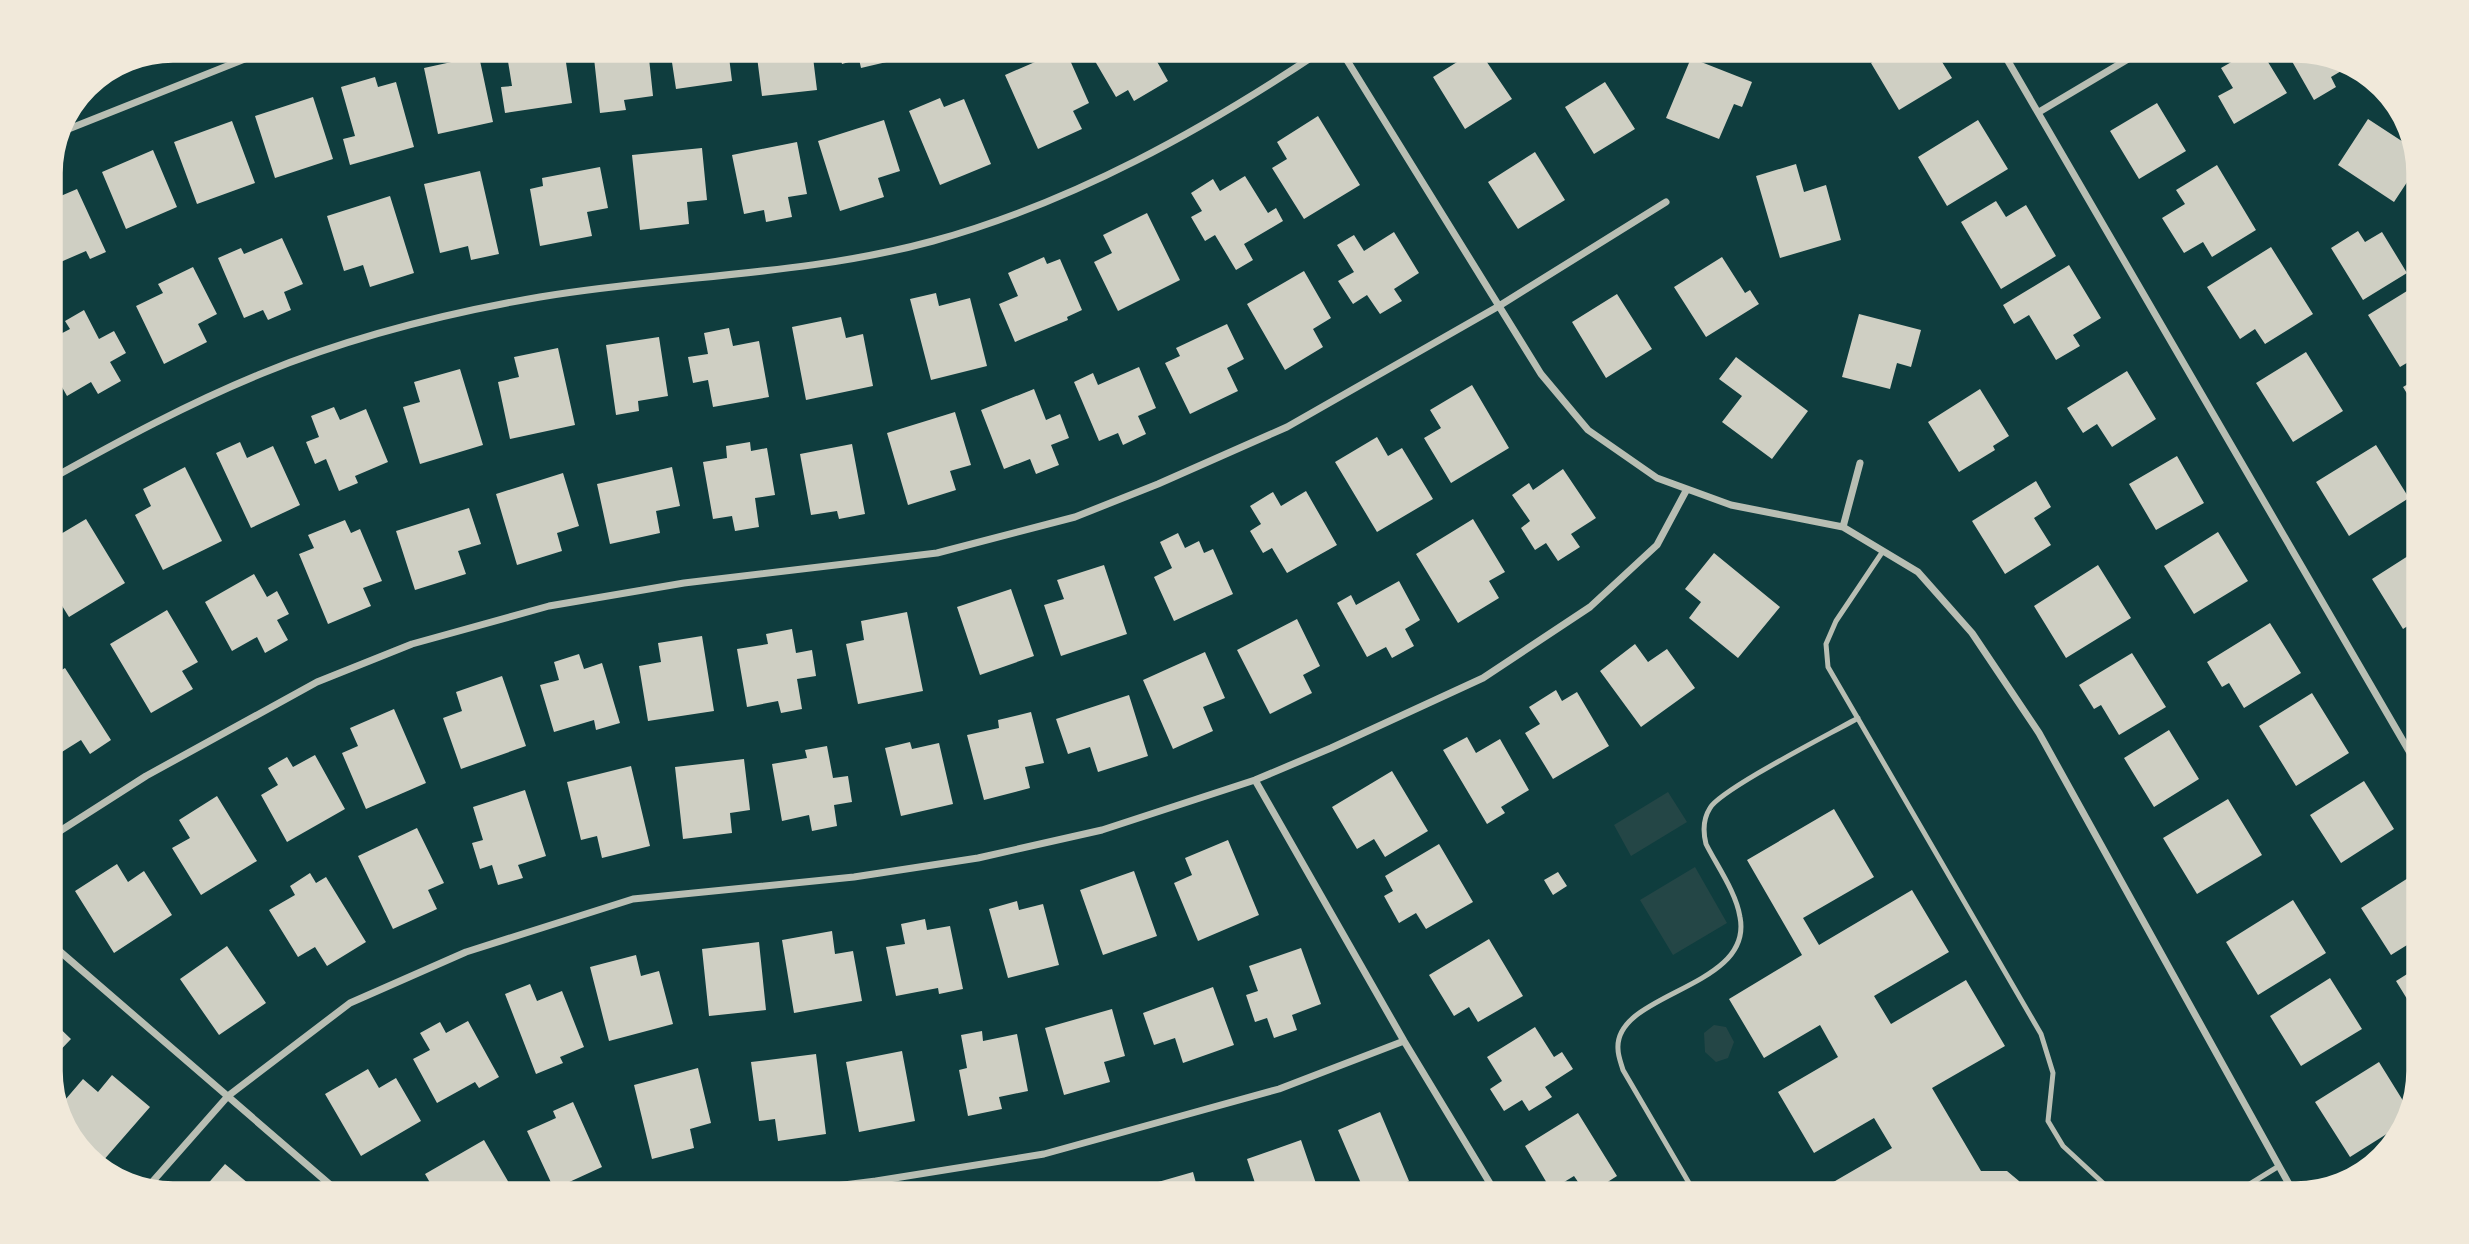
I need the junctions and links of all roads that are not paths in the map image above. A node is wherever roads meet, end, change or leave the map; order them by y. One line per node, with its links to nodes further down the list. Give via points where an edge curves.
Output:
1 (240, 61): 7 (street)
2 (1306, 61): 11 (street, via 1252,97 1125,167 995,221 931,242 793,269 647,282 446,316 265,372 147,426)
3 (1347, 61): 9 (street)
4 (2008, 61): 6 (street)
5 (2126, 61): 6 (street)
6 (2039, 112): 16 (street)
7 (72, 127)
8 (1666, 202): 9 (street)
9 (1499, 306): 12 (street, via 1541,374 1588,430 1657,478); 18 (street, via 1287,427 1074,517 937,553 684,583 549,606 412,644 317,682 146,776)
10 (1860, 463): 13 (street)
11 (61, 473)
12 (1687, 489): 13 (street, via 1731,505); 17 (street, via 1657,545 1590,607 1483,678)
13 (1843, 527): 14 (street)
14 (1883, 551): 15 (lane, via 1826,644 1828,667); 22 (street, via 1917,572 1972,633 2039,733)
15 (1858, 718): 28 (lane, via 1733,789 1710,808 1703,832 1741,919 1735,947 1716,969 1625,1026 1617,1047 1623,1070); 29 (lane, via 2041,1034 2053,1073 2049,1121 2053,1129 2063,1146)
16 (2408, 749)
17 (1255, 780): 20 (street); 21 (street, via 1102,830 978,858 854,877 633,899 466,952 350,1003)
18 (61, 830)
19 (61, 952): 21 (street)
20 (1404, 1041): 24 (street, via 1279,1090 1044,1154); 27 (street)
21 (228, 1096): 23 (street); 25 (street)
22 (2279, 1166): 30 (lane); 31 (street)
23 (153, 1181)
24 (876, 1181): 26 (street)
25 (328, 1183)
26 (860, 1183)
27 (1490, 1183)
28 (1689, 1183)
29 (2103, 1183)
30 (2251, 1183)
31 (2288, 1183)

